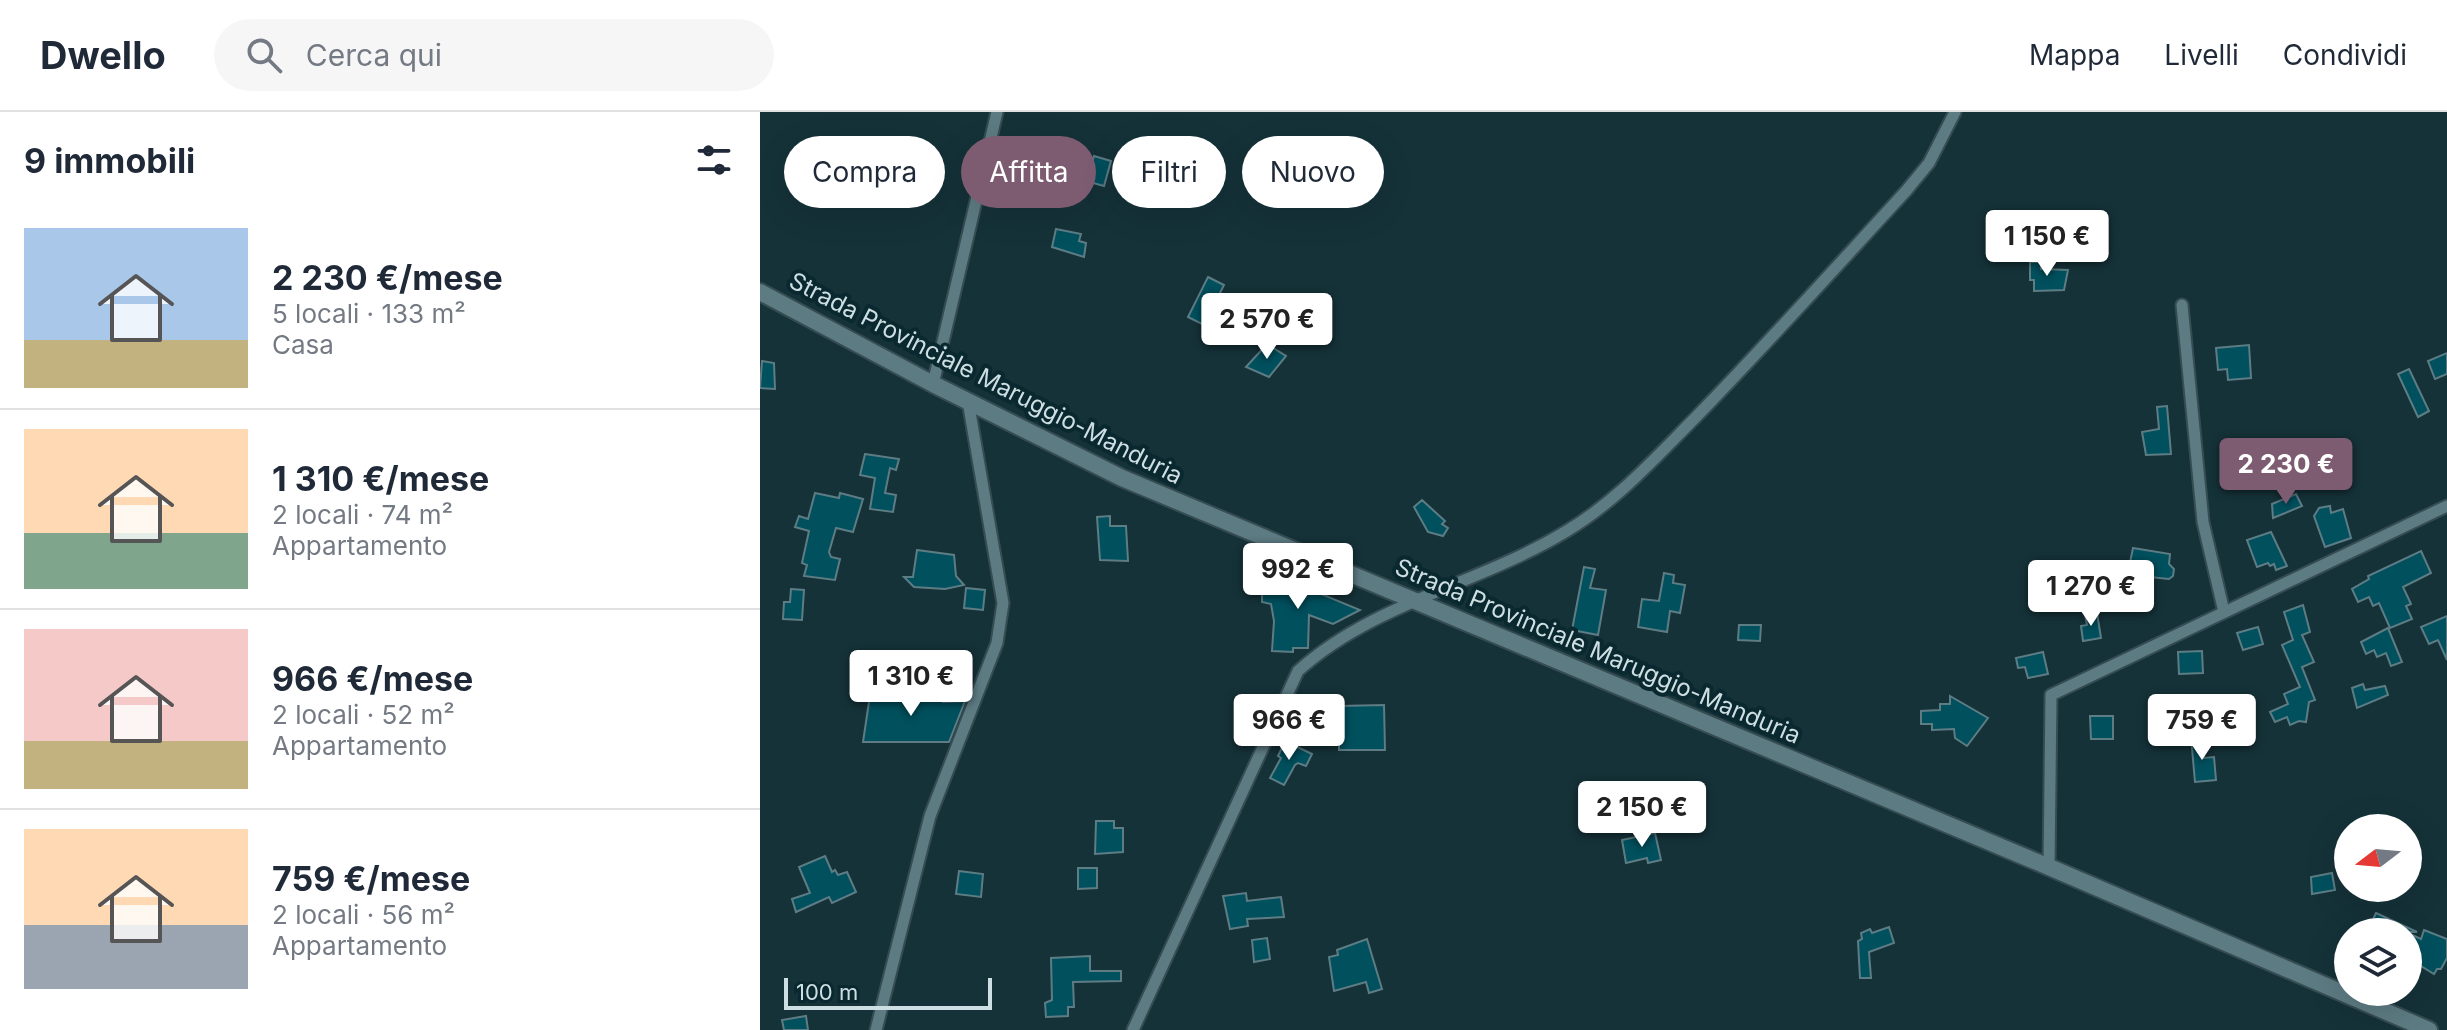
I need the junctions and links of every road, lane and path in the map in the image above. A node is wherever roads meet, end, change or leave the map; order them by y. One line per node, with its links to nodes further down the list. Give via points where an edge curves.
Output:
1 (997, 112): 5 (street)
2 (1955, 112): 8 (street, via 1929,163 1906,191 1634,480 1565,533)
3 (760, 292): 5 (main road, Strada Provinciale Maruggio-Manduria)
4 (2182, 305): 9 (street, via 2203,522)
5 (933, 384): 6 (main road, Strada Provinciale Maruggio-Manduria)
6 (968, 401): 8 (main road, Strada Provinciale Maruggio-Manduria, via 1122,478); 11 (street, via 1003,603 997,643 930,816)
7 (2447, 506): 9 (street)
8 (1416, 600): 10 (main road, Strada Provinciale Maruggio-Manduria); 12 (street, via 1321,650 1298,671)
9 (2224, 612): 10 (street, via 2051,695)
10 (2049, 867): 13 (main road, Strada Provinciale Maruggio-Manduria)
11 (876, 1030)
12 (1133, 1030)
13 (2429, 1030)

